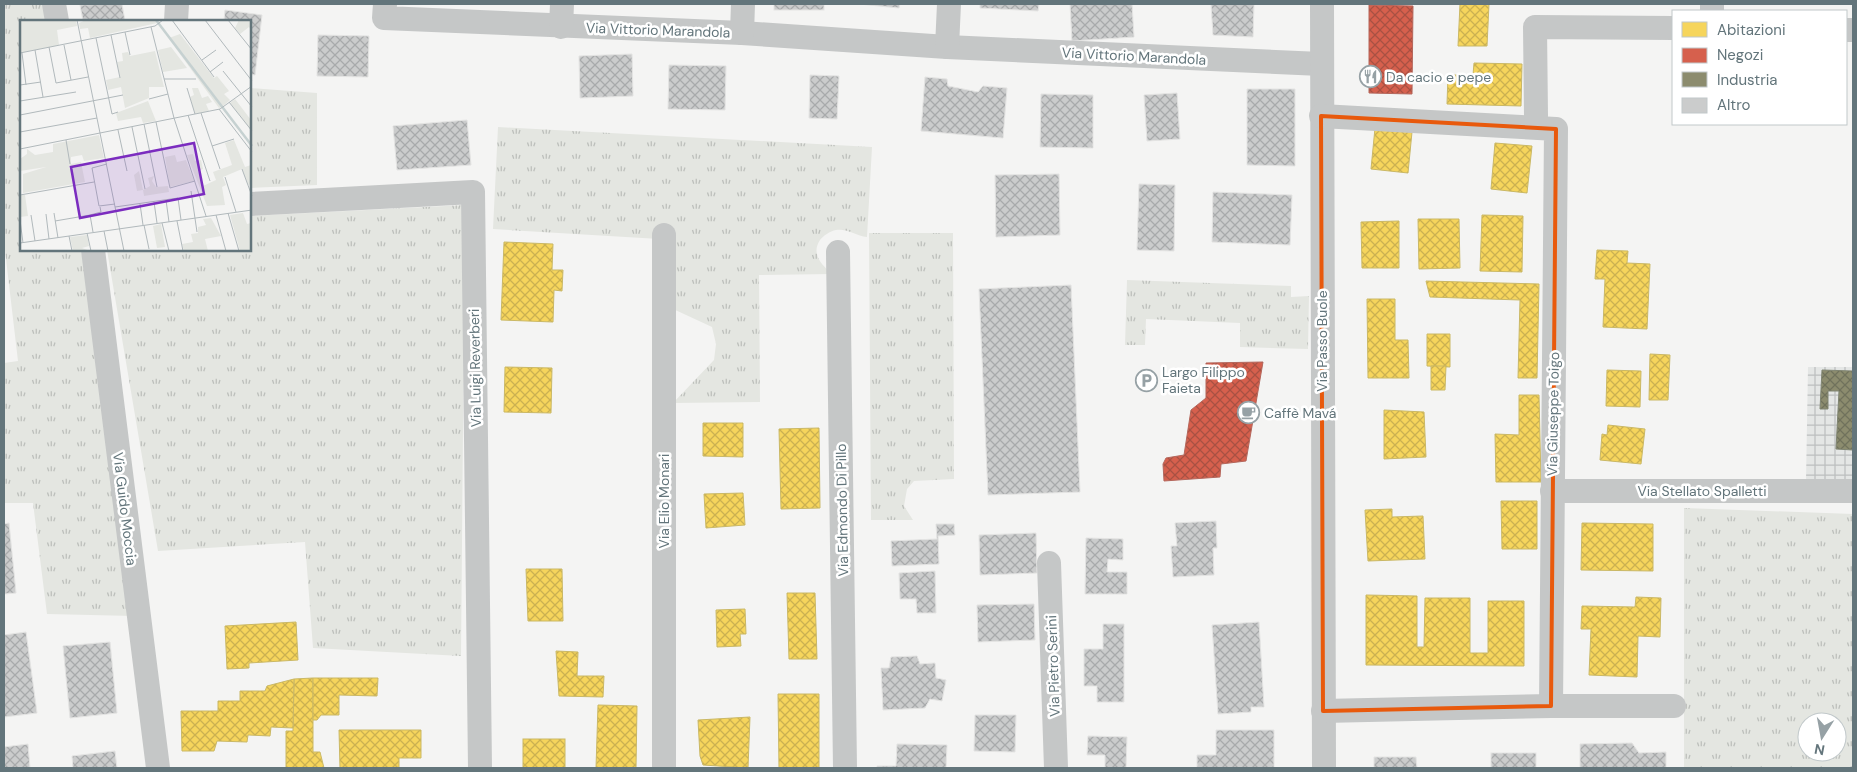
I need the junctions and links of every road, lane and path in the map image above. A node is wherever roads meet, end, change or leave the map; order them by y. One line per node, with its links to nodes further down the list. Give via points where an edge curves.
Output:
1 (54, 4): 8 (street)
2 (176, 4): 9 (street)
3 (384, 4): 7 (street, Via Vittorio Marandola, via 384,18)
4 (743, 4): 11 (street)
5 (949, 4): 12 (street)
6 (1322, 4): 13 (street, Via Passo Buole)
7 (561, 15): 11 (street, Via Vittorio Marandola)
8 (56, 20)
9 (176, 20)
10 (1672, 28): 15 (street, via 1535,27)
11 (742, 33): 12 (street, Via Vittorio Marandola)
12 (947, 47): 13 (street, Via Vittorio Marandola)
13 (1321, 64): 14 (street, Via Passo Buole)
14 (1321, 116): 20 (street, Via Giuseppe Toigo, via 1556,130); 25 (street, Via Passo Buole)
15 (1536, 116)
16 (251, 204): 27 (street, Via Luigi Reverberi, via 473,192)
17 (664, 235): 28 (street, Via Elio Monari)
18 (93, 251): 26 (street, Via Guido Moccia)
19 (838, 252): 29 (street, Via Edmondo Di Pillo)
20 (1552, 491): 21 (street, Via Stellato Spalletti); 23 (street, Via Giuseppe Toigo)
21 (1853, 491)
22 (1049, 563): 30 (street, Via Pietro Serini)
23 (1551, 706): 24 (street); 25 (street)
24 (1674, 706)
25 (1323, 711): 31 (street, Via Passo Buole)
26 (158, 768)
27 (480, 768)
28 (664, 768)
29 (845, 768)
30 (1056, 768)
31 (1324, 768)

